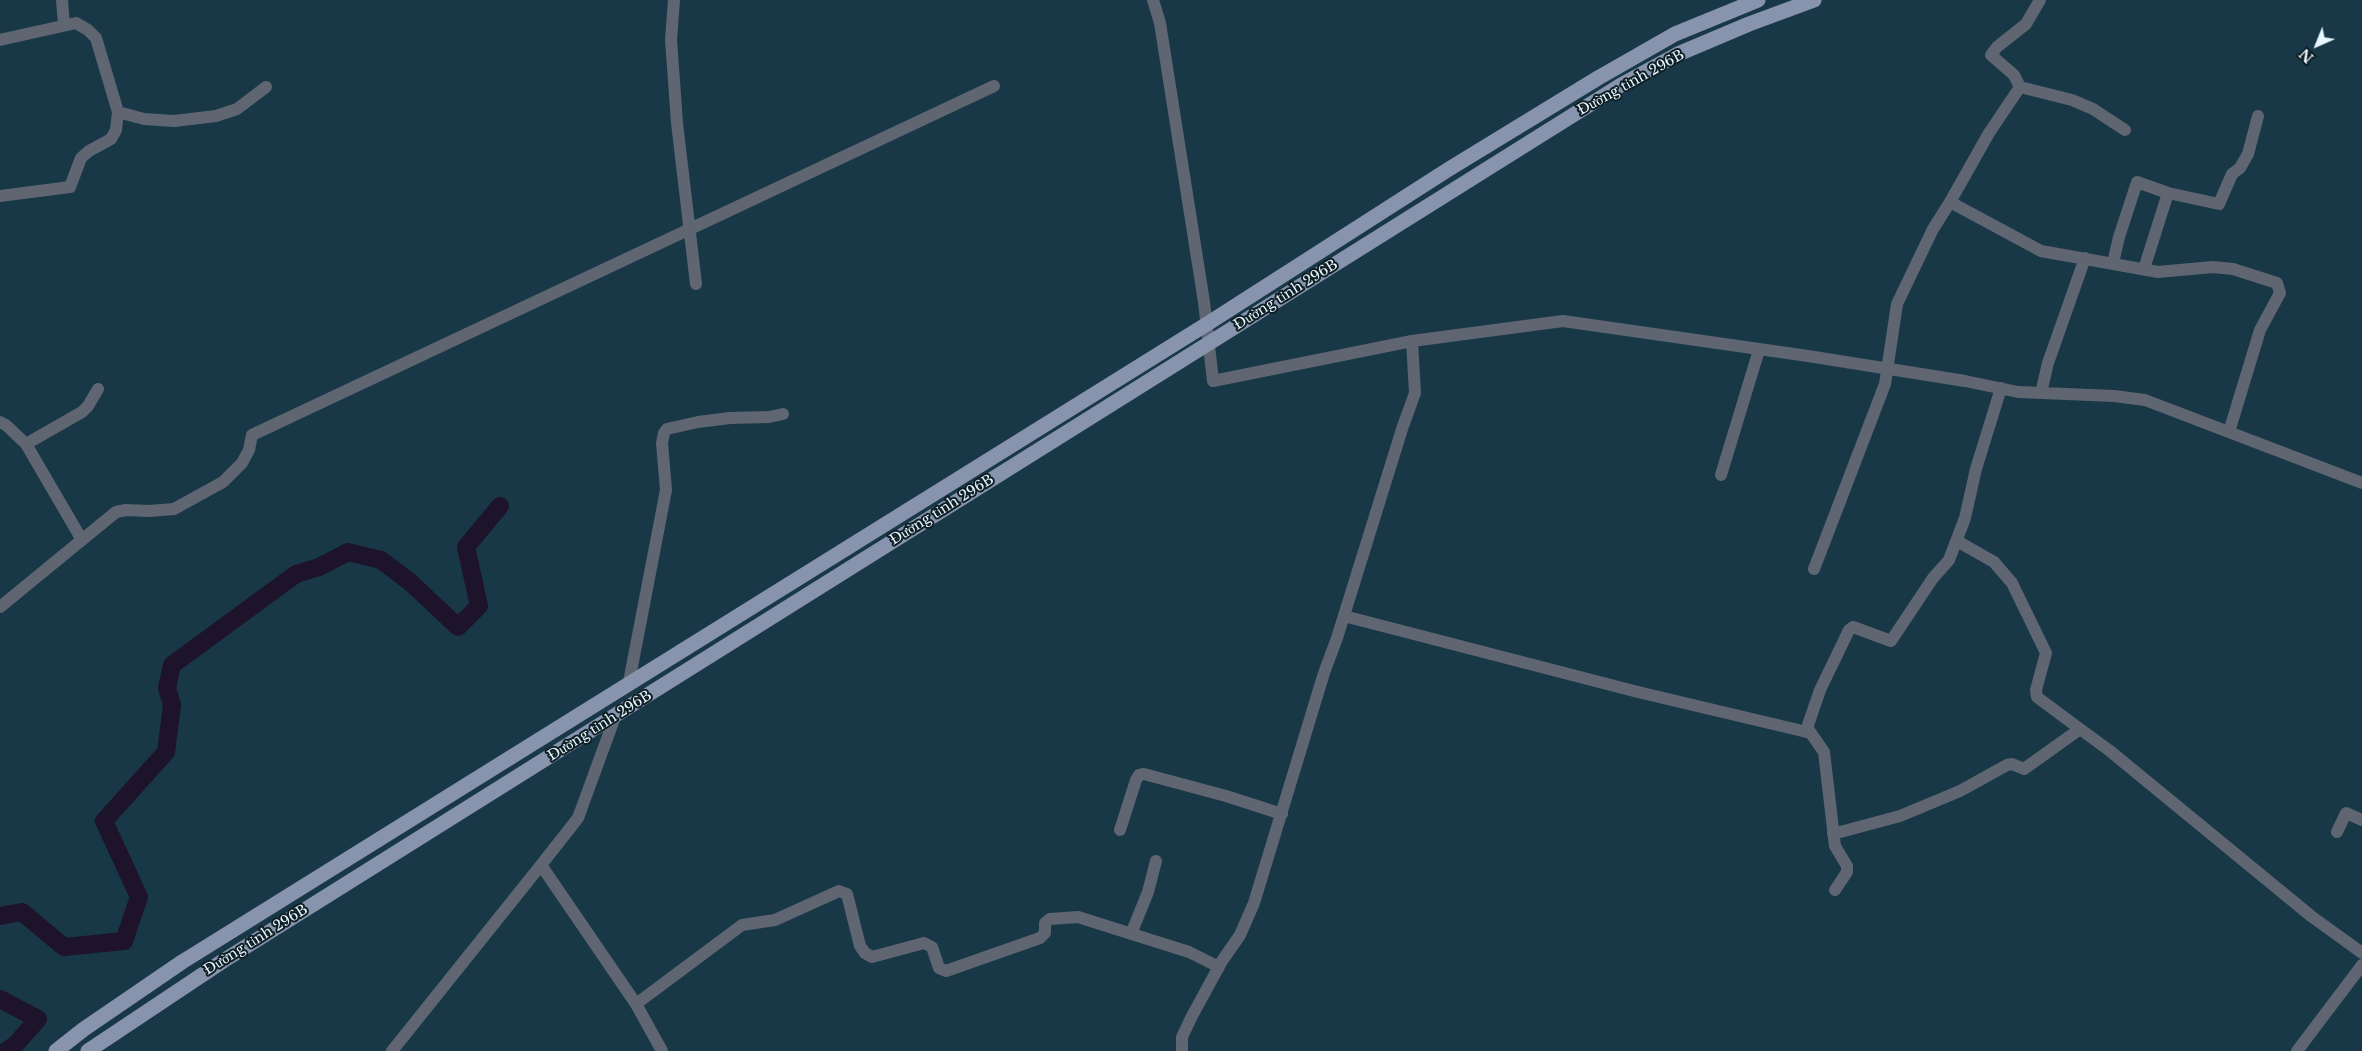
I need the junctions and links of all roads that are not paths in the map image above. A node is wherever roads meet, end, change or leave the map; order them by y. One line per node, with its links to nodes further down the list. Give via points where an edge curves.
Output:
1 (62, 0): 7 (street)
2 (674, 0): 18 (street, via 671,40)
3 (1152, 0): 23 (street, via 1160,23)
4 (1758, 0): 23 (main road, Đường tỉnh 296B, via 1675,34 1598,78)
5 (1814, 0): 25 (main road, Đường tỉnh 296B, via 1678,54 1622,84)
6 (2040, 0): 11 (street, via 2026,24 1991,55 2014,75)
7 (64, 25): 8 (street); 12 (street, via 76,23 96,38)
8 (0, 40)
9 (994, 86): 18 (street)
10 (266, 87): 12 (street, via 237,109 216,116 174,121)
11 (2020, 87): 14 (street, via 2072,100 2093,109); 17 (street, via 1989,133)
12 (118, 112): 16 (street, via 112,138 81,158 70,187)
13 (2258, 116): 15 (street, via 2248,154 2232,174 2219,204)
14 (2125, 130)
15 (2168, 194): 20 (street, via 2137,182); 21 (street)
16 (0, 196)
17 (1950, 202): 19 (street, via 2041,251); 27 (street, via 1933,229 1897,304)
18 (688, 230): 22 (street); 37 (street, via 252,435 242,463 223,482 204,494 174,508 116,512)
19 (2085, 258): 20 (street); 30 (street, via 2048,363)
20 (2113, 264): 21 (street)
21 (2144, 269): 33 (street, via 2158,272 2213,267 2265,278 2280,288 2260,330)
22 (696, 284)
23 (1207, 324): 25 (street); 42 (main road, Đường tỉnh 296B)
24 (1412, 341): 25 (street, via 1214,381); 26 (street, via 1563,321); 41 (street, via 1415,392)
25 (1210, 343): 43 (main road, Đường tỉnh 296B)
26 (1760, 350): 27 (street); 35 (street)
27 (1888, 369): 28 (street); 39 (street, via 1875,412)
28 (2001, 388): 30 (street); 38 (street)
29 (98, 389): 34 (street, via 82,412)
30 (2041, 393): 33 (street, via 2145,400)
31 (782, 414): 42 (street, via 698,422 667,429 664,433 666,490)
32 (0, 422): 34 (street)
33 (2229, 432): 36 (street)
34 (26, 444): 37 (street)
35 (1721, 475)
36 (2362, 483)
37 (82, 540): 40 (street)
38 (1957, 541): 44 (street, via 1994,562 2012,583 2046,653 2036,690 2037,698); 45 (street, via 1949,560 1933,578 1891,641 1853,627 1849,630 1820,690 1808,725)
39 (1814, 569)
40 (0, 607)
41 (1344, 616): 45 (street); 46 (street)
42 (630, 682): 59 (main road, Đường tỉnh 296B, via 182,962)
43 (615, 717): 52 (street, via 578,818); 60 (main road, Đường tỉnh 296B, via 222,961)
44 (2080, 729): 50 (street, via 2024,769 2007,765 1960,791 1908,813); 55 (street)
45 (1811, 733): 50 (street, via 1824,752)
46 (1282, 814): 48 (street, via 1144,774 1136,780); 57 (street, via 1247,922)
47 (2362, 820): 49 (street, via 2346,813)
48 (1120, 830)
49 (2337, 832)
50 (1833, 834): 53 (street, via 1835,846 1847,866 1847,872)
51 (1156, 862): 54 (street)
52 (541, 865): 58 (street); 61 (street)
53 (1835, 890)
54 (1131, 934): 57 (street, via 1188,952); 58 (street, via 1078,917 1050,919 1040,938 942,971 932,947 924,943 872,957 865,953 860,946 848,894 839,891 775,920 742,925)
55 (2362, 953)
56 (2362, 965): 64 (street)
57 (1219, 967): 63 (street, via 1182,1037)
58 (636, 1004): 62 (street)
59 (56, 1051)
60 (88, 1051)
61 (392, 1051)
62 (662, 1051)
63 (1182, 1051)
64 (2297, 1051)

